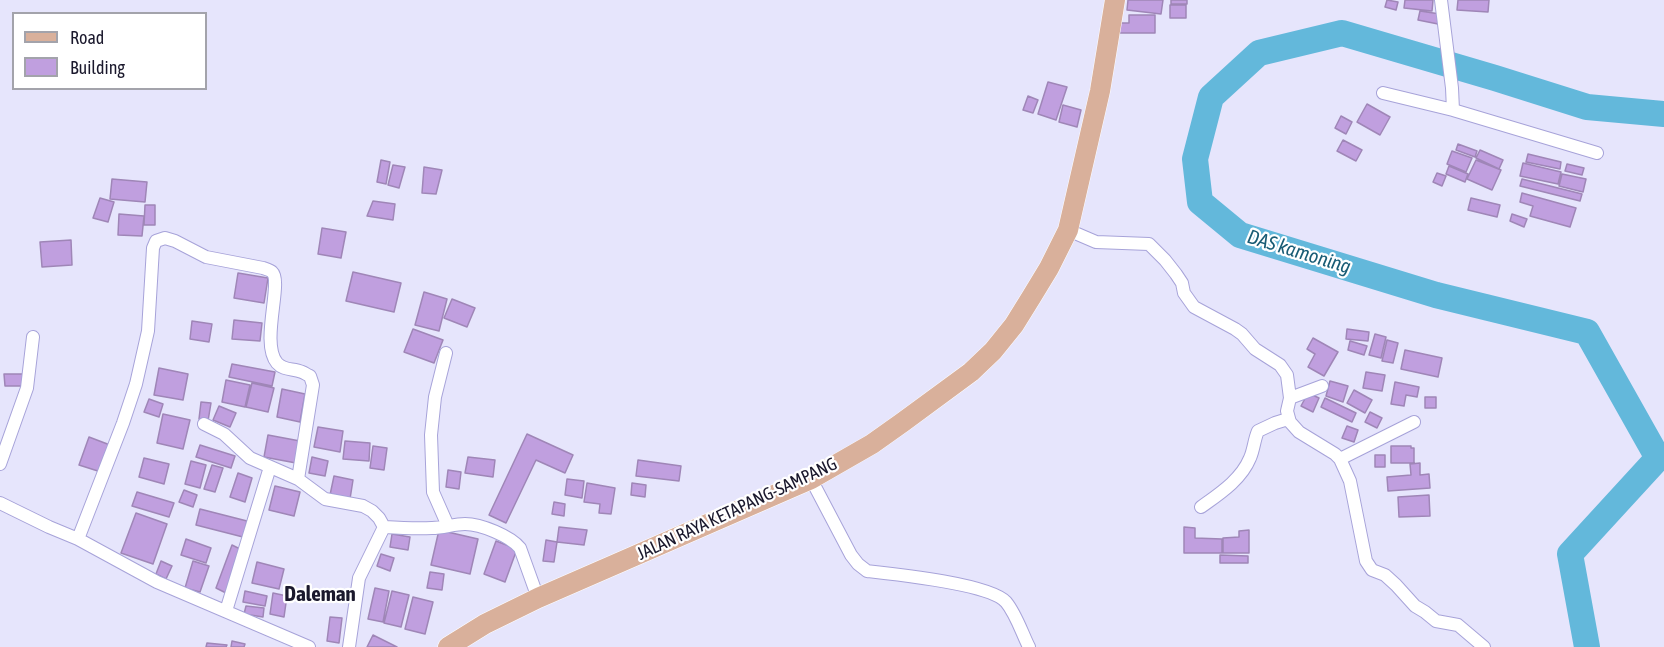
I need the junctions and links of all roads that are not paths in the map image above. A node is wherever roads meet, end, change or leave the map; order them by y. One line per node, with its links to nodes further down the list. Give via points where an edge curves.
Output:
1 (1115, 0): 6 (main road, JALAN RAYA KETAPANG-SAMPANG, via 1100,91)
2 (1441, 0): 4 (street)
3 (1383, 93): 4 (street)
4 (1453, 110): 5 (street)
5 (1597, 153)
6 (1068, 230): 10 (street, via 1096,242 1149,244 1182,282 1194,307 1235,329 1255,349 1280,365 1287,375); 18 (main road, JALAN RAYA KETAPANG-SAMPANG, via 1032,296 993,351 971,372 872,444)
7 (33, 337): 15 (street, via 27,388)
8 (446, 353): 21 (street, via 431,435 434,492)
9 (1322, 386): 10 (street)
10 (1290, 398): 11 (street)
11 (1288, 418): 14 (street, via 1299,432); 20 (street, via 1258,431 1244,470 1229,487)
12 (1414, 422): 14 (street)
13 (204, 424): 16 (street, via 224,434 250,458)
14 (1340, 459): 31 (street, via 1350,481 1366,561 1372,570 1385,575 1436,621 1458,626)
15 (0, 464)
16 (270, 467): 17 (street); 25 (street)
17 (298, 479): 22 (street, via 325,499 372,511); 23 (street, via 313,385 310,376 286,370 271,354 275,278 272,272 206,257 165,238 156,241 153,248 148,332 136,384)
18 (811, 479): 24 (main road, JALAN RAYA KETAPANG-SAMPANG); 30 (street, via 851,555 867,571 942,581 1005,600)
19 (0, 503): 23 (street)
20 (1201, 507)
21 (448, 526): 22 (street); 24 (street, via 477,525 516,543)
22 (384, 527): 28 (street, via 359,578)
23 (78, 539): 25 (street, via 157,582)
24 (538, 598): 29 (main road, JALAN RAYA KETAPANG-SAMPANG)
25 (226, 611): 26 (street)
26 (293, 644): 27 (street)
27 (309, 647)
28 (349, 647)
29 (448, 647)
30 (1029, 647)
31 (1484, 647)

